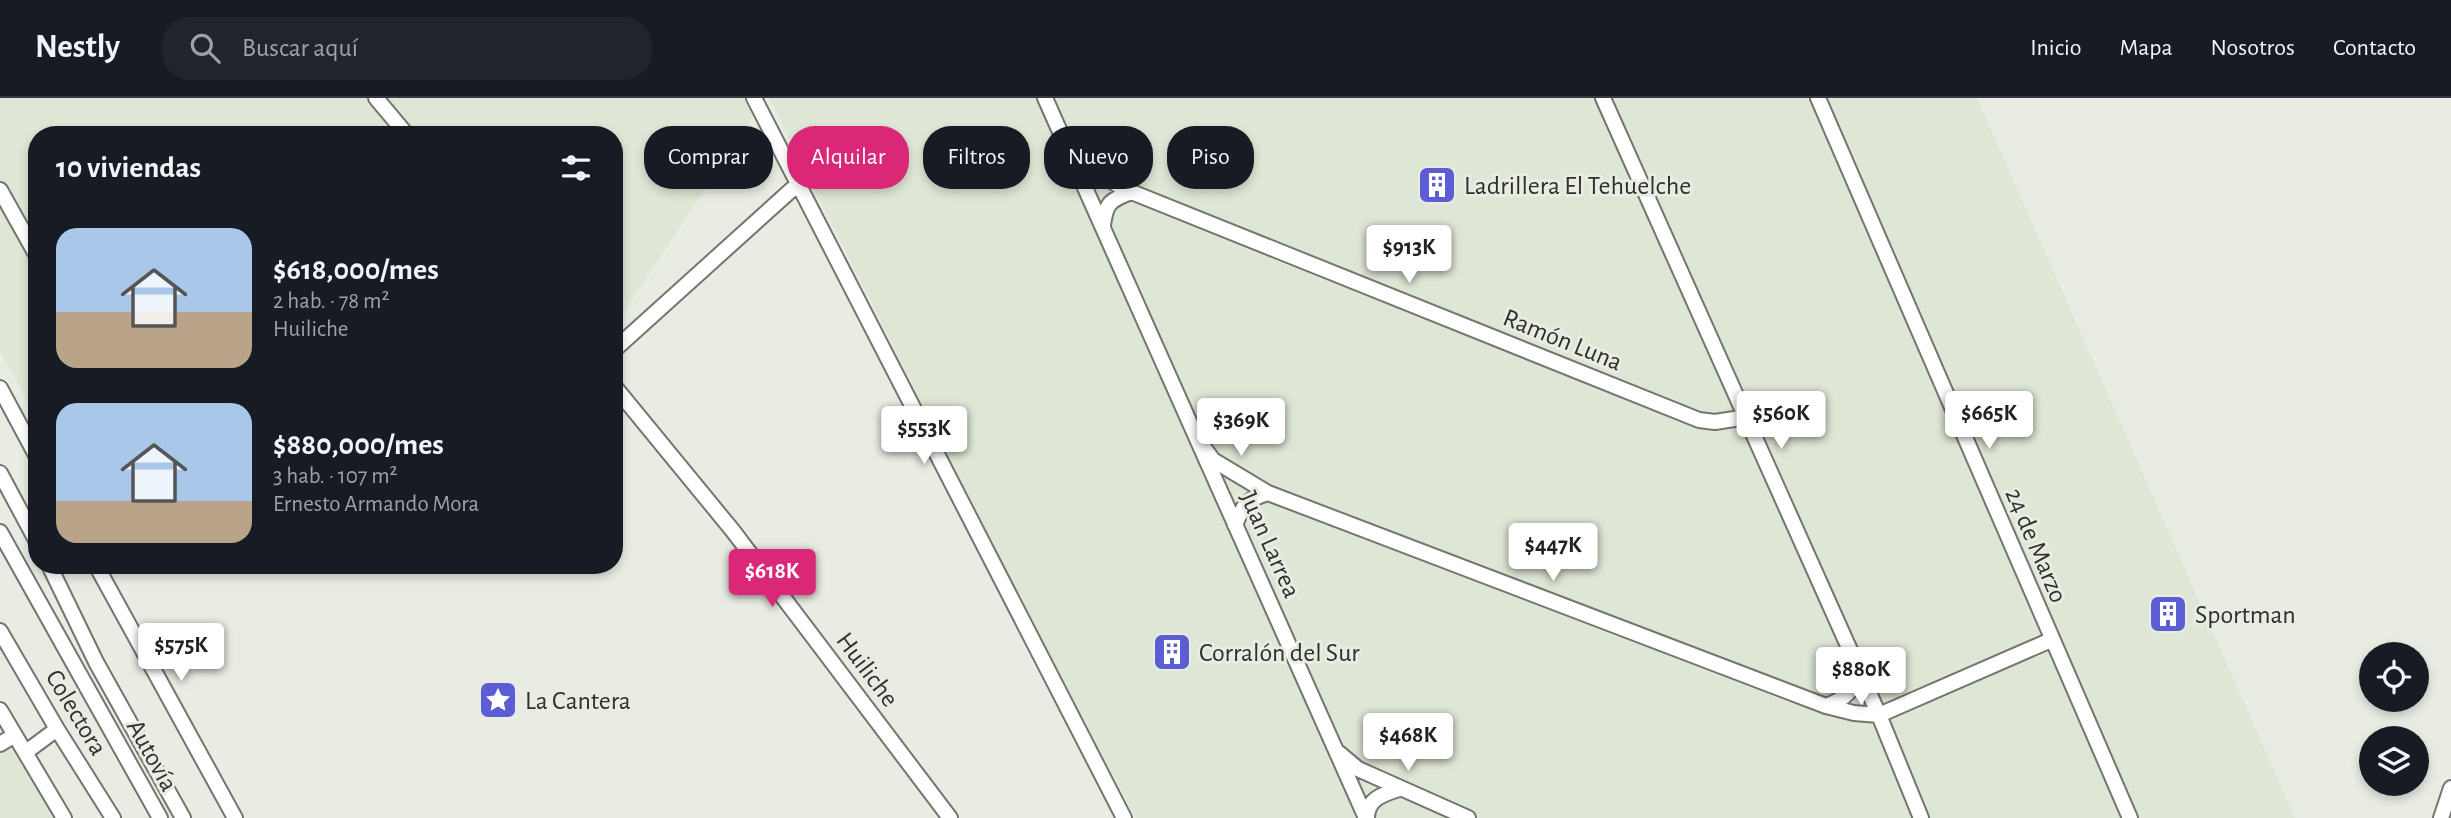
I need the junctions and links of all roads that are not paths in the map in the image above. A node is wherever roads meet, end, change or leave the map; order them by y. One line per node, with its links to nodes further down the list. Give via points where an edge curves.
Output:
1 (376, 98): 6 (street)
2 (754, 98): 8 (street)
3 (1045, 98): 7 (street, Juan Larrea)
4 (1603, 98): 20 (street)
5 (1818, 98): 31 (street, 24 de Marzo)
6 (399, 126)
7 (1058, 126)
8 (787, 160)
9 (792, 189): 17 (street)
10 (802, 189): 49 (street)
11 (1087, 189): 15 (street, Juan Larrea)
12 (1126, 189): 14 (street, Ramón Luna)
13 (0, 190): 16 (street)
14 (1131, 192): 15 (street, via 1115,198 1106,208); 20 (street, Ramón Luna, via 1699,420)
15 (1103, 226): 22 (street, Juan Larrea)
16 (28, 240)
17 (623, 341)
18 (0, 388): 21 (street)
19 (623, 397): 48 (street, Huiliche, via 733,531)
20 (1747, 417): 32 (street)
21 (28, 440)
22 (1199, 441): 24 (street, via 1213,460); 26 (street, Juan Larrea)
23 (0, 473): 25 (street)
24 (1268, 493): 26 (street, via 1241,508); 33 (street)
25 (28, 525)
26 (1235, 525): 39 (street, Juan Larrea)
27 (0, 532): 45 (street, Autovía)
28 (53, 574): 46 (street, Autovía, via 96,662)
29 (101, 574): 47 (street)
30 (0, 631): 36 (street, Colectora)
31 (2051, 640): 35 (street); 53 (street, 24 de Marzo)
32 (1860, 672): 33 (street, via 1848,695); 35 (street)
33 (1826, 706): 35 (street)
34 (0, 710): 37 (street)
35 (1879, 715): 52 (street)
36 (57, 729): 40 (street); 44 (street, Colectora)
37 (15, 735): 38 (street); 40 (street)
38 (0, 744)
39 (1335, 749): 42 (street, via 1358,769); 50 (street, Juan Larrea)
40 (26, 752): 43 (street)
41 (2451, 788): 54 (street)
42 (1399, 789): 50 (street, via 1375,799); 51 (street)
43 (64, 818)
44 (113, 818)
45 (160, 818)
46 (183, 818)
47 (235, 818)
48 (950, 818)
49 (1124, 818)
50 (1366, 818)
51 (1468, 818)
52 (1921, 818)
53 (2130, 818)
54 (2441, 818)

